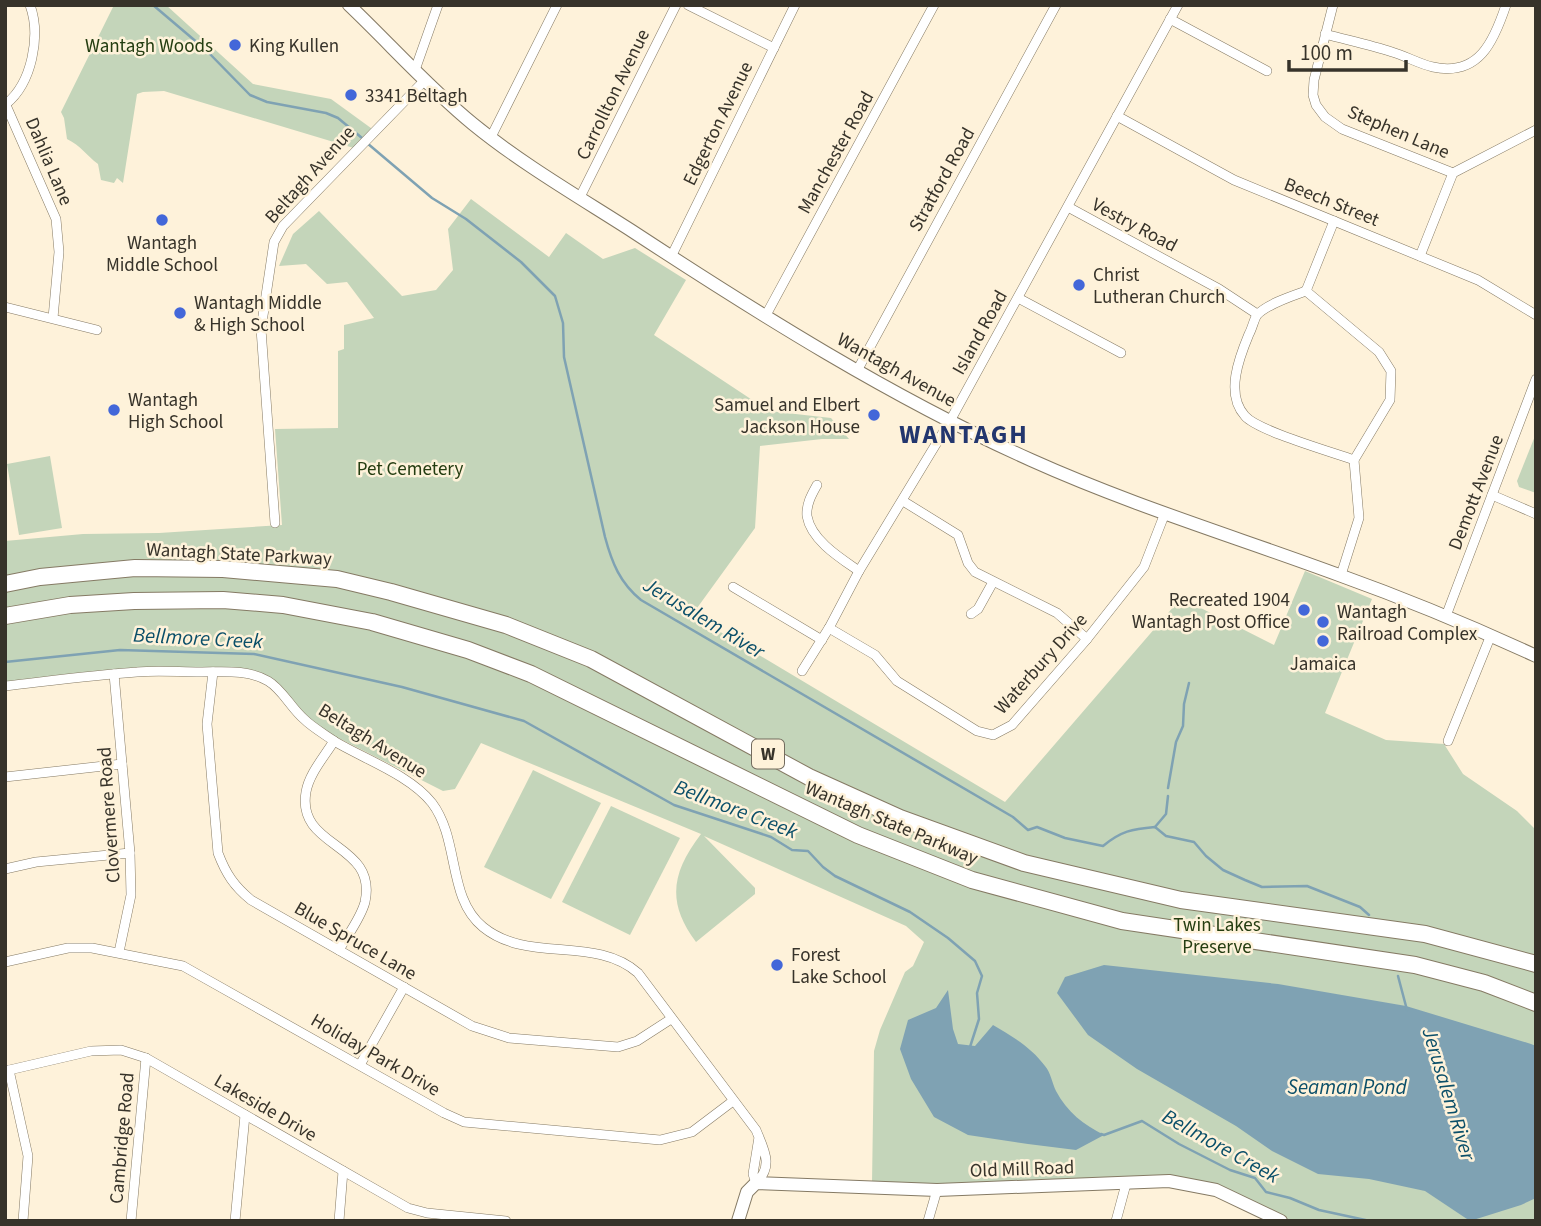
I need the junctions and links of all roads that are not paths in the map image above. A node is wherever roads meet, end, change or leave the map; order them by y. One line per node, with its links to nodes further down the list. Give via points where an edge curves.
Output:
1 (30, 5): 19 (street, via 33,44 26,79)
2 (349, 5): 16 (main road, Wantagh Avenue)
3 (438, 5): 16 (street)
4 (556, 5): 22 (street)
5 (676, 5): 24 (street, Carrollton Avenue)
6 (688, 5): 15 (street)
7 (795, 5): 15 (street, Edgerton Avenue)
8 (934, 5): 33 (street, Manchester Road)
9 (1056, 5): 38 (street, Stratford Road)
10 (1178, 5): 13 (street, Island Road)
11 (1333, 5): 14 (street, Stephen Lane)
12 (1506, 5): 14 (street, via 1490,45 1479,57 1449,68)
13 (1170, 19): 17 (street); 20 (street, Island Road)
14 (1325, 34): 23 (street, Stephen Lane, via 1313,95 1325,117 1342,129)
15 (774, 48): 28 (street, Edgerton Avenue)
16 (415, 70): 18 (main road, Wantagh Avenue)
17 (1267, 71)
18 (424, 81): 22 (main road, Wantagh Avenue); 47 (street, Beltagh Avenue, via 283,226 274,242 261,330)
19 (6, 103): 35 (street, Dahlia Lane, via 56,219 59,252)
20 (1117, 116): 25 (street, Island Road); 26 (street, Beech Street, via 1234,180)
21 (1536, 130): 23 (street)
22 (491, 137): 24 (main road, Wantagh Avenue)
23 (1453, 173): 27 (street)
24 (580, 197): 28 (main road, Wantagh Avenue)
25 (1068, 207): 30 (street, Island Road); 32 (street, Vestry Road)
26 (1334, 221): 27 (street, Beech Street); 29 (street)
27 (1420, 256): 34 (street, Beech Street, via 1478,280)
28 (671, 257): 33 (main road, Wantagh Avenue)
29 (1306, 292): 32 (street); 41 (street, via 1379,352 1391,371 1390,400)
30 (1018, 298): 37 (street); 40 (street, Island Road)
31 (5, 307): 35 (street)
32 (1257, 314): 41 (street, via 1239,360 1235,390 1245,416 1260,426)
33 (766, 315): 38 (main road, Wantagh Avenue)
34 (1536, 315)
35 (53, 318): 36 (street)
36 (97, 330)
37 (1121, 354)
38 (858, 369): 40 (main road, Wantagh Avenue)
39 (1536, 379): 43 (street, Demott Avenue)
40 (950, 421): 44 (street, Island Road); 45 (main road, Wantagh Avenue, via 1032,461)
41 (1354, 460): 49 (street, via 1359,518)
42 (817, 485): 48 (street, via 809,502 810,524 834,554)
43 (1492, 495): 46 (street); 55 (street, Demott Avenue)
44 (902, 501): 48 (street, Island Road); 50 (street, via 953,530 971,568)
45 (1165, 513): 49 (main road, Wantagh Avenue); 58 (street, Waterbury Drive, via 1144,567)
46 (1536, 514)
47 (275, 523)
48 (859, 571): 56 (street, Island Road)
49 (1341, 575): 55 (main road, Wantagh Avenue)
50 (993, 582): 53 (street); 58 (street, via 1057,613)
51 (5, 584): 74 (highway, Wantagh State Parkway / W, via 135,568 223,569 337,579 391,592 506,625 591,659 809,777 900,818 1024,863 1181,900 1425,934)
52 (733, 587): 59 (street)
53 (971, 614)
54 (5, 616): 76 (highway, Wantagh State Parkway / W, via 70,605 223,600 283,605 373,622 531,674 858,835 972,880 1122,921 1415,965 1484,983)
55 (1446, 616): 57 (main road, Wantagh Avenue)
56 (829, 628): 58 (street, Waterbury Drive, via 875,655 897,681 993,735 1012,725); 59 (street, Island Road)
57 (1491, 635): 60 (main road, Wantagh Avenue); 66 (street)
58 (1087, 639)
59 (822, 640): 61 (street, Island Road)
60 (1536, 656)
61 (802, 671)
62 (213, 672): 63 (street, Beltagh Avenue); 65 (street, Beltagh Avenue, via 246,673 269,681 305,721); 71 (street, Blue Spruce Lane, via 208,743 218,853 226,873 251,900)
63 (114, 674): 64 (street, Beltagh Avenue); 67 (street, Clovermere Road)
64 (5, 686)
65 (334, 741): 71 (street, via 312,776 305,802 306,816 315,830 353,857 366,880 365,904); 77 (street, Beltagh Avenue, via 413,785 431,802 446,828 464,901 485,929 524,947 604,956 625,964 643,979)
66 (1448, 741)
67 (122, 764): 68 (street); 69 (street, Clovermere Road)
68 (5, 777)
69 (130, 853): 70 (street); 72 (street, Clovermere Road, via 131,895)
70 (5, 869)
71 (339, 950): 75 (street, Blue Spruce Lane)
72 (119, 952): 73 (street, Holiday Park Drive, via 68,948); 79 (street, Holiday Park Drive, via 183,966)
73 (5, 962)
74 (1536, 964)
75 (404, 987): 77 (street, Blue Spruce Lane, via 472,1026 509,1038 618,1046 637,1041); 79 (street)
76 (1536, 1003)
77 (671, 1019): 81 (street, Beltagh Avenue)
78 (146, 1059): 80 (street, Lakeside Drive, via 121,1050 91,1051); 82 (street, Lakeside Drive); 88 (street, Cambridge Road)
79 (360, 1065): 81 (street, Holiday Park Drive, via 444,1113 486,1126 660,1140 692,1132)
80 (7, 1070): 87 (street, via 28,1156)
81 (733, 1101): 84 (street, Beltagh Avenue, via 752,1122 765,1151 766,1169)
82 (245, 1115): 83 (street, Lakeside Drive); 89 (street)
83 (343, 1171): 90 (street); 91 (street, Lakeside Drive, via 408,1208)
84 (756, 1183): 86 (main road, Old Mill Road); 92 (main road, via 747,1192)
85 (1126, 1184): 86 (main road, Old Mill Road); 94 (street); 95 (main road, Old Mill Road, via 1169,1181 1216,1190)
86 (937, 1190): 93 (street)
87 (23, 1221)
88 (131, 1221)
89 (235, 1221)
90 (339, 1221)
91 (506, 1221)
92 (738, 1221)
93 (928, 1221)
94 (1116, 1221)
95 (1281, 1221)

